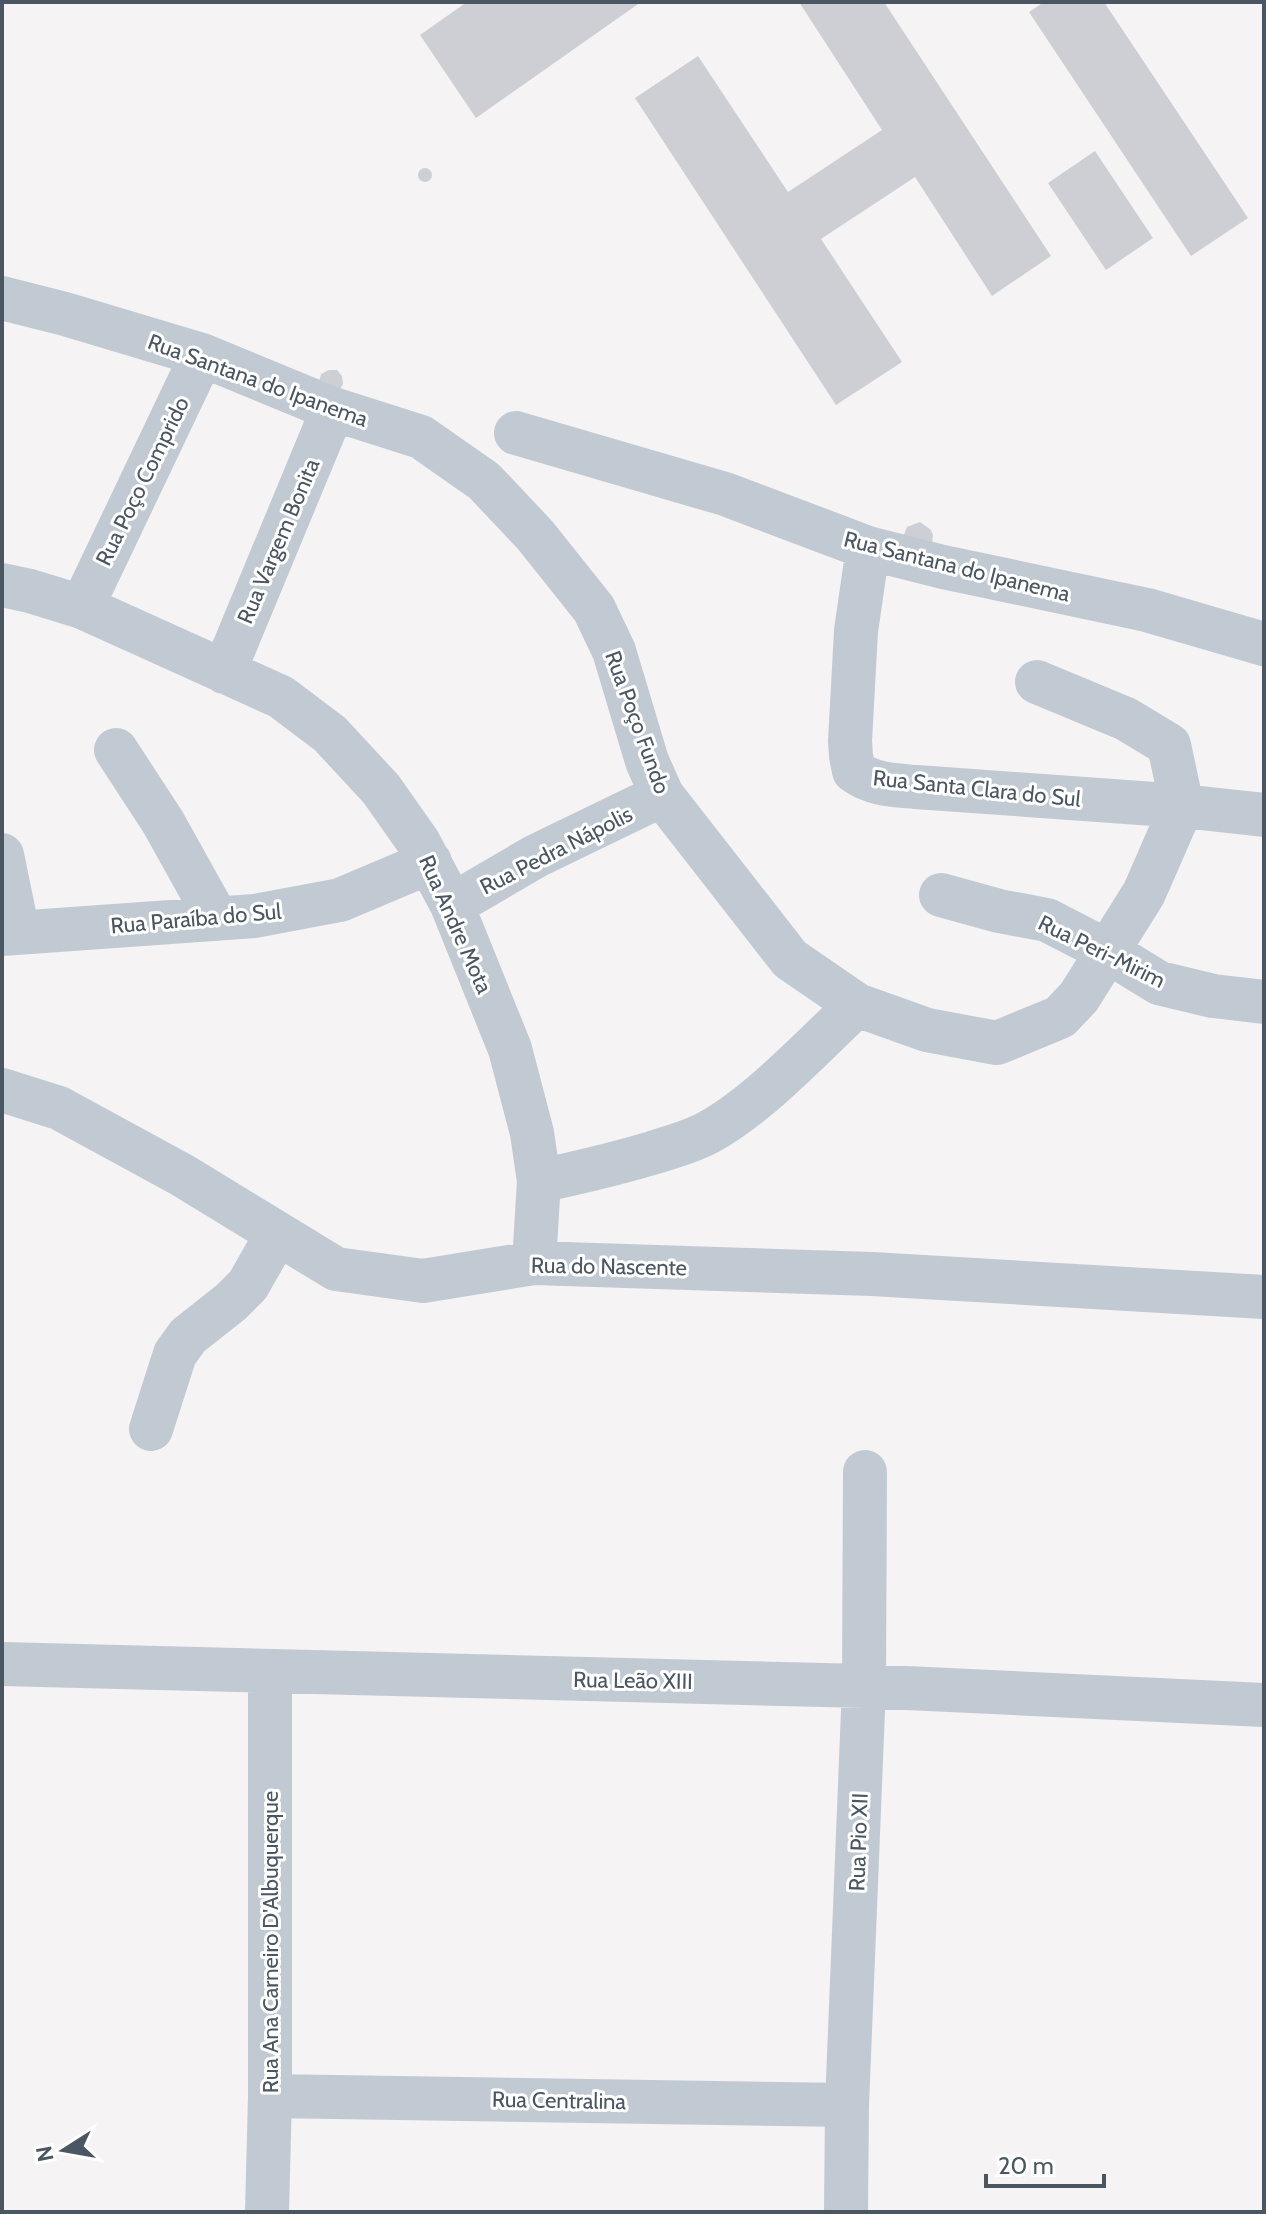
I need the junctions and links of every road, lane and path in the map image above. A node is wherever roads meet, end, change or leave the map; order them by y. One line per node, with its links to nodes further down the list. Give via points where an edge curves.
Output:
1 (2, 298): 2 (street, Rua Santana do Ipanema)
2 (202, 355): 3 (street, Rua Santana do Ipanema); 8 (street, Rua Poço Comprido)
3 (333, 409): 5 (street, Rua Santana do Ipanema); 10 (street, Rua Vargem Bonita)
4 (516, 433): 6 (street, Rua Santana do Ipanema, via 725,494)
5 (421, 437): 13 (street, Rua Poço Fundo, via 484,481 594,609 614,651)
6 (868, 548): 9 (street, Rua Santana do Ipanema, via 1147,610); 14 (street, Rua Santa Clara do Sul, via 856,631 850,741 854,771 882,784)
7 (2, 585): 8 (street, Rua Andre Mota)
8 (82, 607): 10 (street, Rua Andre Mota)
9 (1264, 644)
10 (224, 672): 17 (street, Rua Andre Mota, via 281,697 330,734 381,789)
11 (1037, 682): 14 (street, via 1126,719 1169,745)
12 (116, 750): 20 (street)
13 (662, 795): 19 (street, Rua Pedra Nápolis, via 536,856); 24 (street, Rua Poço Fundo, via 790,959)
14 (1182, 806): 15 (street); 22 (street, Rua Poço Fundo, via 1144,893)
15 (1264, 815)
16 (2, 855): 21 (street)
17 (430, 862): 19 (street, Rua Andre Mota); 20 (street, Rua Paraíba do Sul, via 340,900)
18 (941, 895): 22 (street, Rua Peri-Mirim, via 1047,920)
19 (452, 905): 26 (street, Rua Andre Mota, via 510,1049)
20 (217, 919): 21 (street, Rua Paraíba do Sul)
21 (10, 934)
22 (1107, 951): 23 (street, Rua Peri-Mirim, via 1159,983); 24 (street, Rua Poço Fundo, via 1060,1017 997,1043 927,1030)
23 (1264, 1002)
24 (857, 1005): 26 (street, via 751,1102 706,1134 616,1164)
25 (2, 1090): 27 (street, Rua do Nascente, via 59,1108)
26 (539, 1181): 28 (street, Rua Andre Mota)
27 (277, 1234): 28 (street, Rua do Nascente, via 336,1269 423,1281); 30 (street, via 248,1285 188,1336 175,1354)
28 (534, 1263): 29 (street, Rua do Nascente, via 872,1274)
29 (1264, 1297)
30 (151, 1429)
31 (865, 1472): 34 (street, Rua Pio XII)
32 (2, 1664): 33 (street, Rua Leão XIII)
33 (270, 1671): 34 (street, Rua Leão XIII); 36 (street, Rua Ana Carneiro D'Albuquerque)
34 (864, 1686): 35 (street, Rua Leão XIII); 37 (street, Rua Pio XII)
35 (1264, 1705)
36 (270, 2096): 37 (street, Rua Centralina); 38 (street, Rua Ana Carneiro D'Albuquerque)
37 (847, 2105): 39 (street, Rua Pio XII)
38 (267, 2212)
39 (846, 2212)

